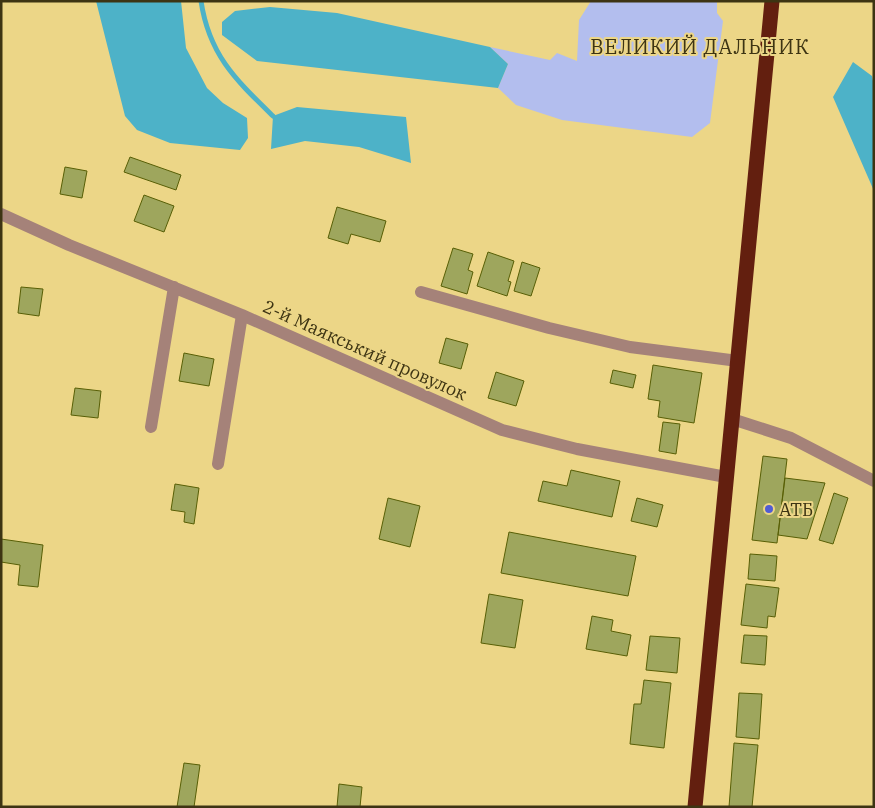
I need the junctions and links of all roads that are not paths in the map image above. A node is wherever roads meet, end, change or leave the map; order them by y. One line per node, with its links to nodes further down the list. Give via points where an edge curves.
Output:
1 (772, 1): 6 (highway)
2 (1, 214): 3 (street, 2-й Маякський провулок)
3 (174, 287): 5 (street, 2-й Маякський провулок); 8 (street)
4 (421, 292): 6 (street, via 630,347)
5 (242, 315): 9 (street); 10 (street, 2-й Маякський провулок, via 502,430 577,449)
6 (738, 361): 7 (highway)
7 (732, 420): 10 (highway); 11 (street, via 791,438)
8 (151, 427)
9 (218, 464)
10 (726, 477): 12 (highway)
11 (874, 481)
12 (695, 807)

